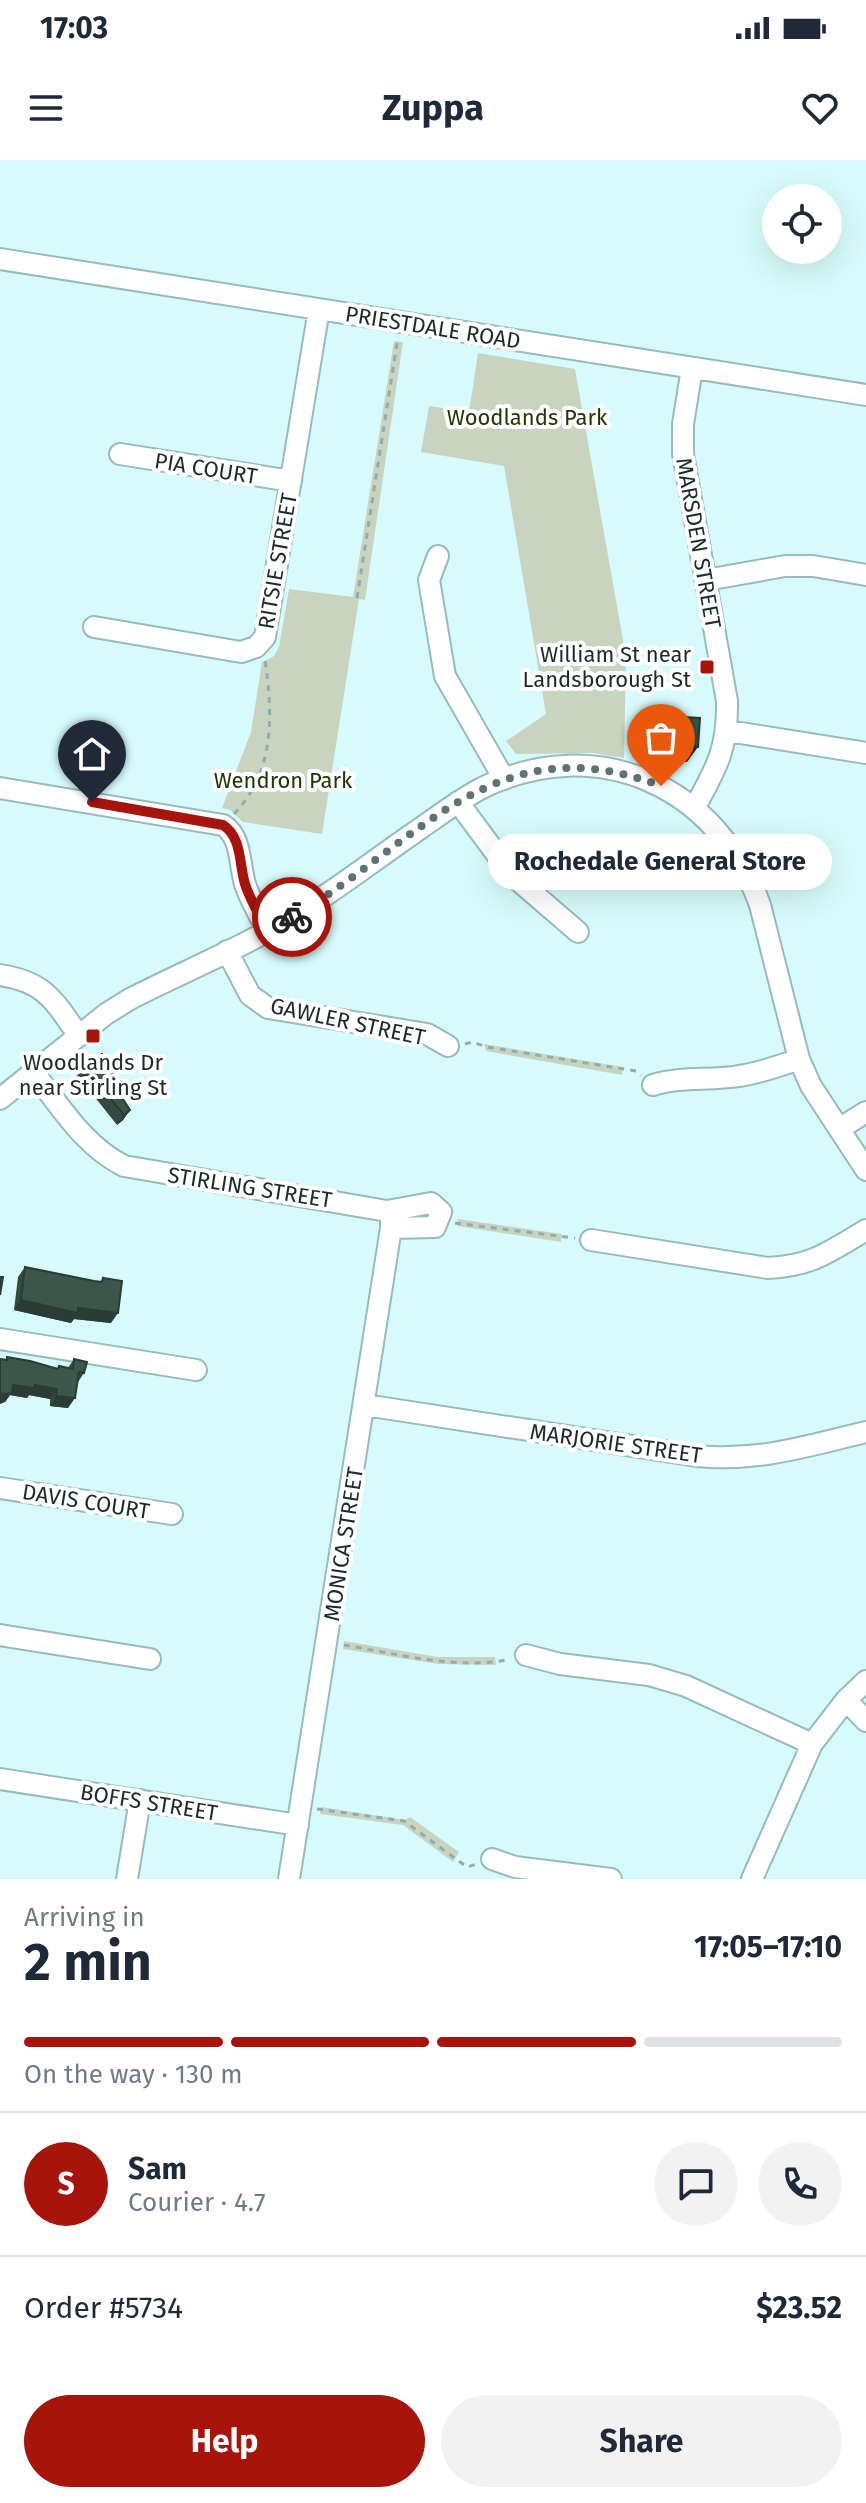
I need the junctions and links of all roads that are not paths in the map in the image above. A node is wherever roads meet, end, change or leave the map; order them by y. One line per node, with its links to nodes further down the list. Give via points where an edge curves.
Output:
1 (0, 259): 2 (street, PRIESTDALE ROAD)
2 (319, 309): 3 (street, PRIESTDALE ROAD); 6 (street, RITSIE STREET)
3 (692, 368): 4 (street, PRIESTDALE ROAD); 9 (street, MARSDEN STREET, via 683,454)
4 (866, 395)
5 (120, 454): 6 (street, PIA COURT)
6 (291, 481): 10 (street, RITSIE STREET, via 265,637 257,646 241,652)
7 (438, 556): 13 (street, via 429,580 445,676)
8 (866, 575): 9 (street, via 785,566)
9 (706, 580): 11 (street, MARSDEN STREET)
10 (94, 627)
11 (728, 731): 12 (street); 16 (street, MARSDEN STREET, via 723,753)
12 (866, 753)
13 (504, 779): 15 (street); 16 (street, via 566,766 595,768 661,786)
14 (0, 788): 17 (street, via 223,825 236,840 245,883)
15 (458, 802): 17 (street); 18 (street, via 512,875)
16 (695, 807): 23 (street, via 720,832 753,885)
17 (267, 931): 19 (street)
18 (578, 932)
19 (227, 951): 21 (street, via 130,999); 22 (street, GAWLER STREET, via 250,995 268,1008 427,1034)
20 (0, 975): 21 (street, via 48,993)
21 (79, 1036): 24 (street)
22 (448, 1046)
23 (799, 1059): 25 (street, via 737,1077 671,1079); 28 (street)
24 (34, 1073): 26 (street); 30 (street, STIRLING STREET, via 88,1142 124,1166)
25 (653, 1085)
26 (0, 1099)
27 (866, 1112): 28 (street)
28 (839, 1129): 29 (street)
29 (866, 1170)
30 (389, 1219): 31 (street, STIRLING STREET, via 435,1227); 36 (street, MONICA STREET)
31 (440, 1221)
32 (866, 1230): 33 (street, via 796,1267 768,1268)
33 (591, 1240)
34 (0, 1339): 35 (street)
35 (196, 1370)
36 (365, 1405): 37 (street, MARJORIE STREET, via 732,1459); 49 (street, MONICA STREET)
37 (866, 1432)
38 (0, 1488): 39 (street, DAVIS COURT)
39 (172, 1514)
40 (0, 1635): 42 (street)
41 (526, 1655): 46 (street, via 686,1686)
42 (150, 1659)
43 (866, 1681): 44 (street)
44 (846, 1700): 45 (street); 46 (street)
45 (866, 1721)
46 (812, 1744): 54 (street)
47 (0, 1779): 48 (street, BOFFS STREET)
48 (140, 1800): 49 (street, BOFFS STREET); 51 (street)
49 (299, 1816): 52 (street, MONICA STREET)
50 (492, 1859): 53 (street, via 515,1867)
51 (127, 1879)
52 (289, 1879)
53 (611, 1879)
54 (752, 1879)

